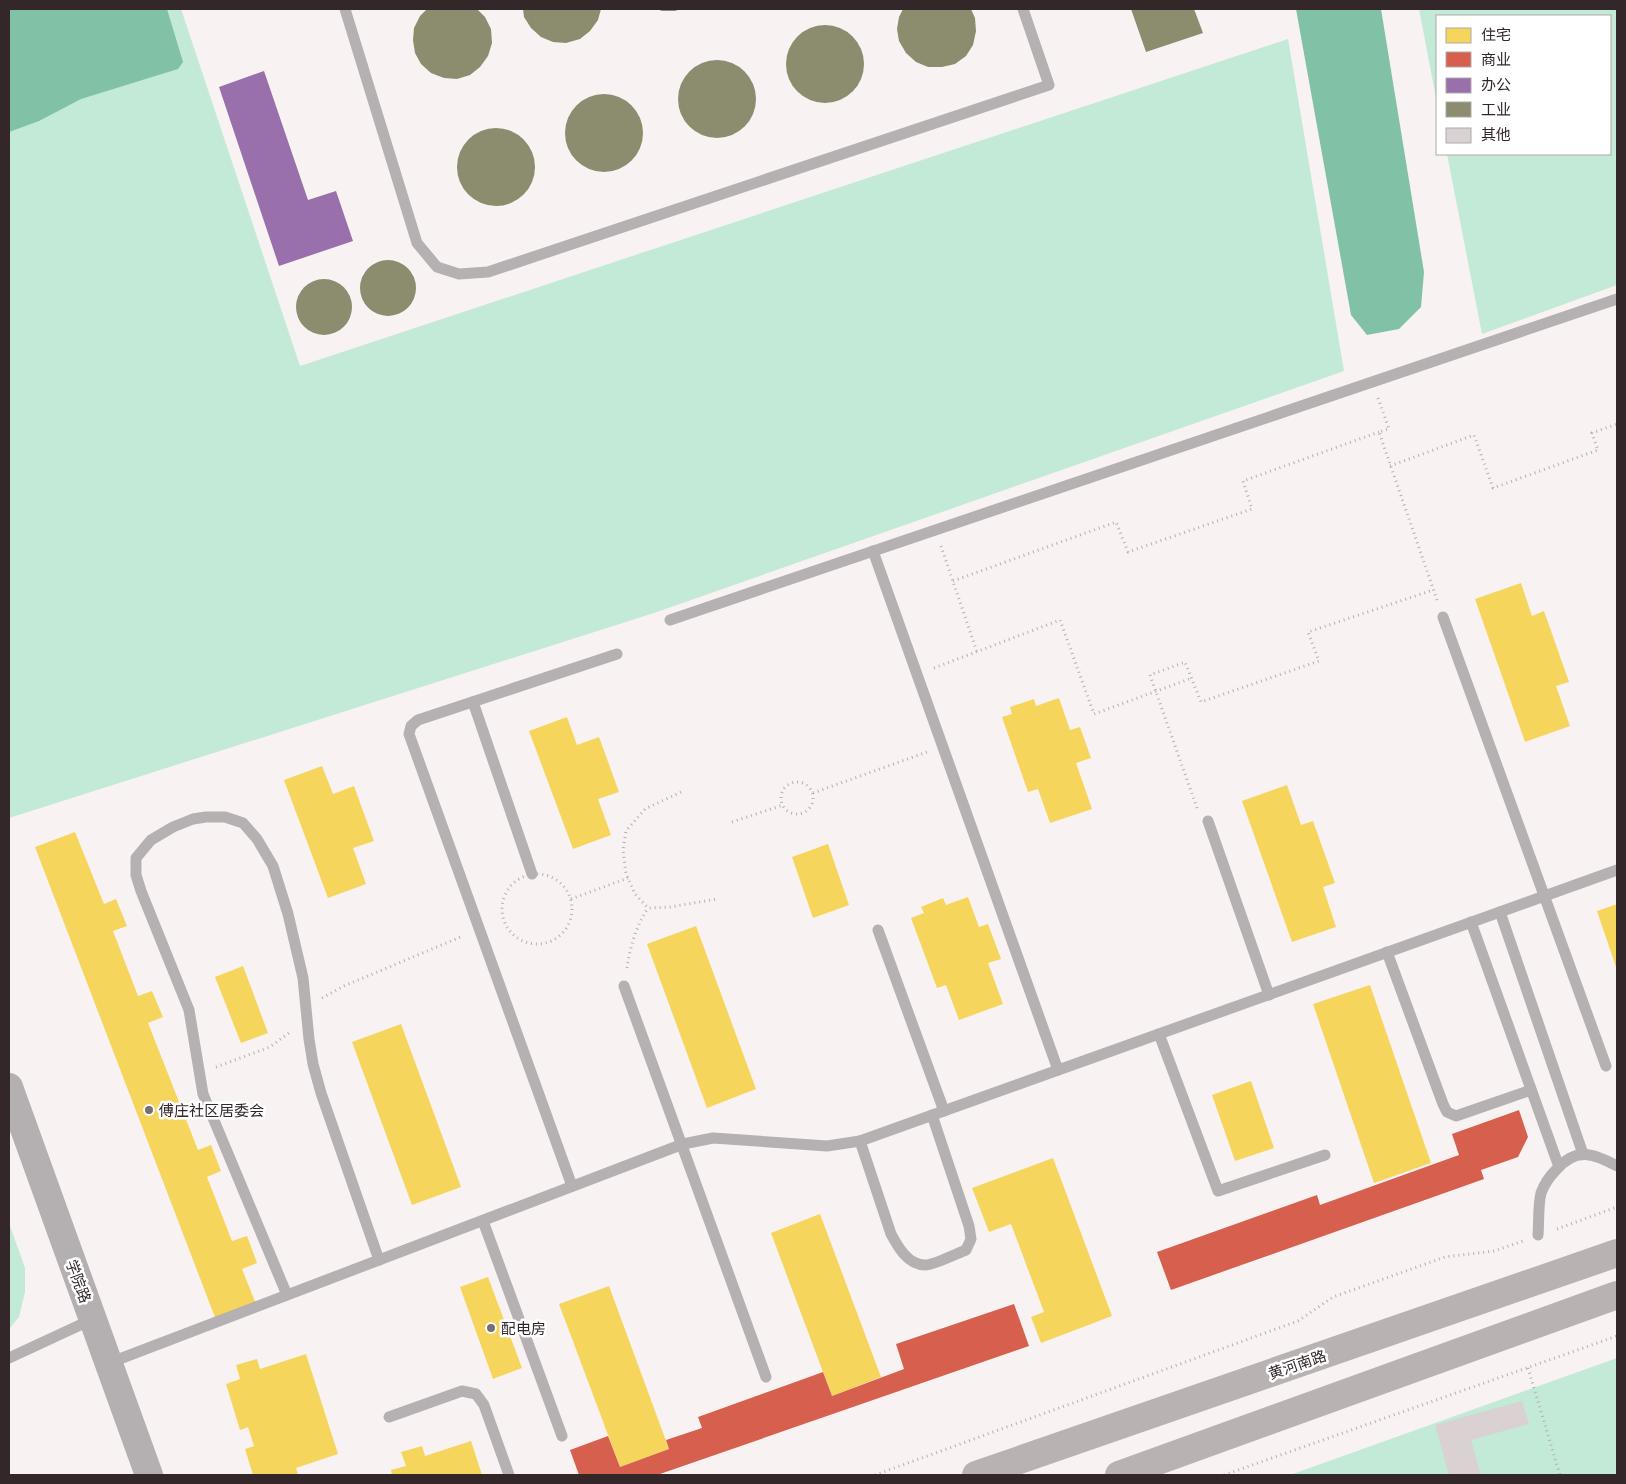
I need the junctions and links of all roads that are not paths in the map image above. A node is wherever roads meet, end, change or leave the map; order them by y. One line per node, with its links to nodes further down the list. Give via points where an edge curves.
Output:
1 (345, 9): 2 (lane, via 417,243 437,267 459,274 488,272 1049,85)
2 (1023, 9)
3 (1617, 299): 4 (lane)
4 (873, 551): 6 (lane); 21 (lane)
5 (1443, 617): 12 (lane)
6 (670, 620)
7 (617, 654): 8 (lane)
8 (473, 702): 11 (lane); 32 (lane, via 418,720 411,726 409,734)
9 (1208, 821): 18 (lane)
10 (1617, 870): 12 (lane)
11 (532, 874)
12 (1544, 896): 13 (lane); 20 (lane)
13 (1500, 912): 14 (lane); 29 (lane)
14 (1471, 922): 16 (lane); 23 (lane)
15 (878, 930): 24 (lane)
16 (1387, 952): 18 (lane); 23 (lane, via 1447,1112 1456,1116)
17 (624, 986): 27 (lane)
18 (1269, 995): 19 (lane)
19 (1159, 1034): 21 (lane); 28 (lane, via 1218,1191)
20 (1606, 1066)
21 (1058, 1070): 24 (lane)
22 (9, 1086): 39 (street, 学院路)
23 (1531, 1090): 31 (lane)
24 (944, 1111): 25 (lane)
25 (932, 1115): 26 (lane); 26 (lane, via 971,1239 966,1250 934,1262 925,1265 910,1260 898,1248)
26 (860, 1141): 27 (lane, via 827,1146 713,1138)
27 (683, 1144): 32 (lane); 42 (lane)
28 (1325, 1154)
29 (1583, 1154): 30 (lane, via 1598,1156); 31 (lane, via 1565,1160)
30 (1617, 1166)
31 (1559, 1167): 34 (lane, via 1541,1193)
32 (572, 1186): 33 (lane)
33 (483, 1221): 36 (lane); 44 (lane)
34 (1538, 1236)
35 (1617, 1253): 47 (main road, 黄河南路)
36 (379, 1260): 37 (lane); 37 (lane, via 313,1064 303,978 273,866 243,823 225,817 193,819 151,840 136,858 136,876 189,1010 203,1094)
37 (287, 1295): 41 (lane)
38 (1617, 1295): 48 (main road)
39 (93, 1319): 40 (lane); 41 (street, 学院路)
40 (9, 1358)
41 (109, 1363): 45 (street, 学院路)
42 (766, 1377)
43 (389, 1417): 46 (lane, via 462,1391 476,1394 484,1405)
44 (562, 1436)
45 (149, 1475)
46 (509, 1475)
47 (976, 1475)
48 (1119, 1475)

